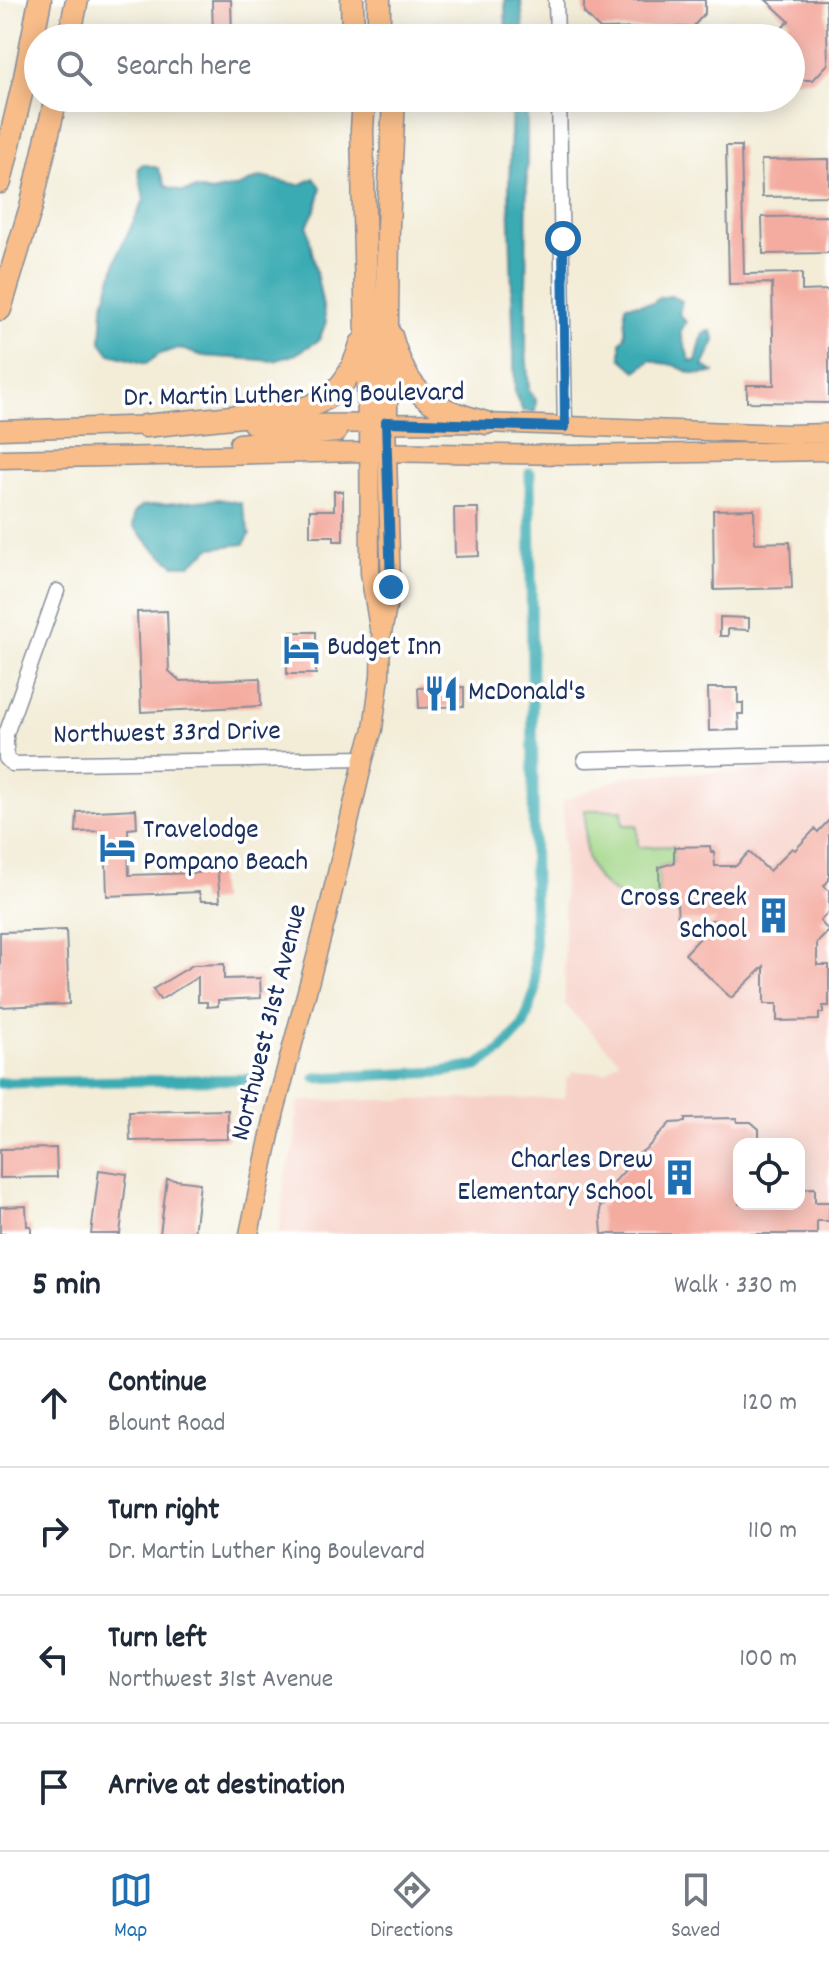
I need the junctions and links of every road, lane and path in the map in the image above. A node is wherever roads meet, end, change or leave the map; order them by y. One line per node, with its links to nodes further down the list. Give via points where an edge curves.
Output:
1 (40, 0): 7 (highway)
2 (352, 0): 8 (highway)
3 (364, 0): 9 (highway)
4 (379, 0): 10 (highway)
5 (392, 0): 11 (highway)
6 (556, 0): 12 (street)
7 (35, 24)
8 (353, 24)
9 (364, 24)
10 (379, 24)
11 (393, 24)
12 (557, 24)
13 (24, 81): 22 (highway)
14 (53, 112): 23 (highway)
15 (359, 112): 20 (highway)
16 (363, 112): 20 (highway)
17 (383, 112): 21 (highway)
18 (393, 112): 21 (highway)
19 (559, 112): 29 (street)
20 (362, 130): 25 (highway)
21 (390, 151): 24 (highway)
22 (0, 182)
23 (0, 309)
24 (386, 317): 26 (highway); 27 (highway, via 411,386 449,413)
25 (365, 328): 26 (highway); 28 (highway, via 354,366 324,402 300,410)
26 (377, 422): 27 (main road, Dr. Martin Luther King Boulevard); 28 (main road, Dr. Martin Luther King Boulevard); 32 (main road, Northwest 31st Avenue); 33 (main road, Northwest 31st Avenue); 34 (main road, via 357,431 201,447)
27 (486, 423): 29 (main road, Dr. Martin Luther King Boulevard)
28 (145, 426): 30 (main road, Dr. Martin Luther King Boulevard)
29 (565, 427): 31 (main road, Dr. Martin Luther King Boulevard, via 788,434)
30 (0, 430)
31 (827, 445): 33 (main road, Dr. Martin Luther King Boulevard, via 569,455)
32 (368, 452): 33 (main road, Dr. Martin Luther King Boulevard); 34 (main road, Dr. Martin Luther King Boulevard); 37 (main road, Northwest 31st Avenue, via 370,573)
33 (388, 452): 37 (main road, Northwest 31st Avenue, via 391,587)
34 (180, 455): 35 (main road, Dr. Martin Luther King Boulevard)
35 (0, 459)
36 (57, 591): 39 (street, Northwest 33rd Drive, via 6,734 6,758 12,764)
37 (381, 638): 39 (main road, Northwest 31st Avenue, via 373,729)
38 (829, 754): 40 (street)
39 (364, 758): 41 (main road, Northwest 31st Avenue)
40 (585, 760)
41 (249, 1234)

